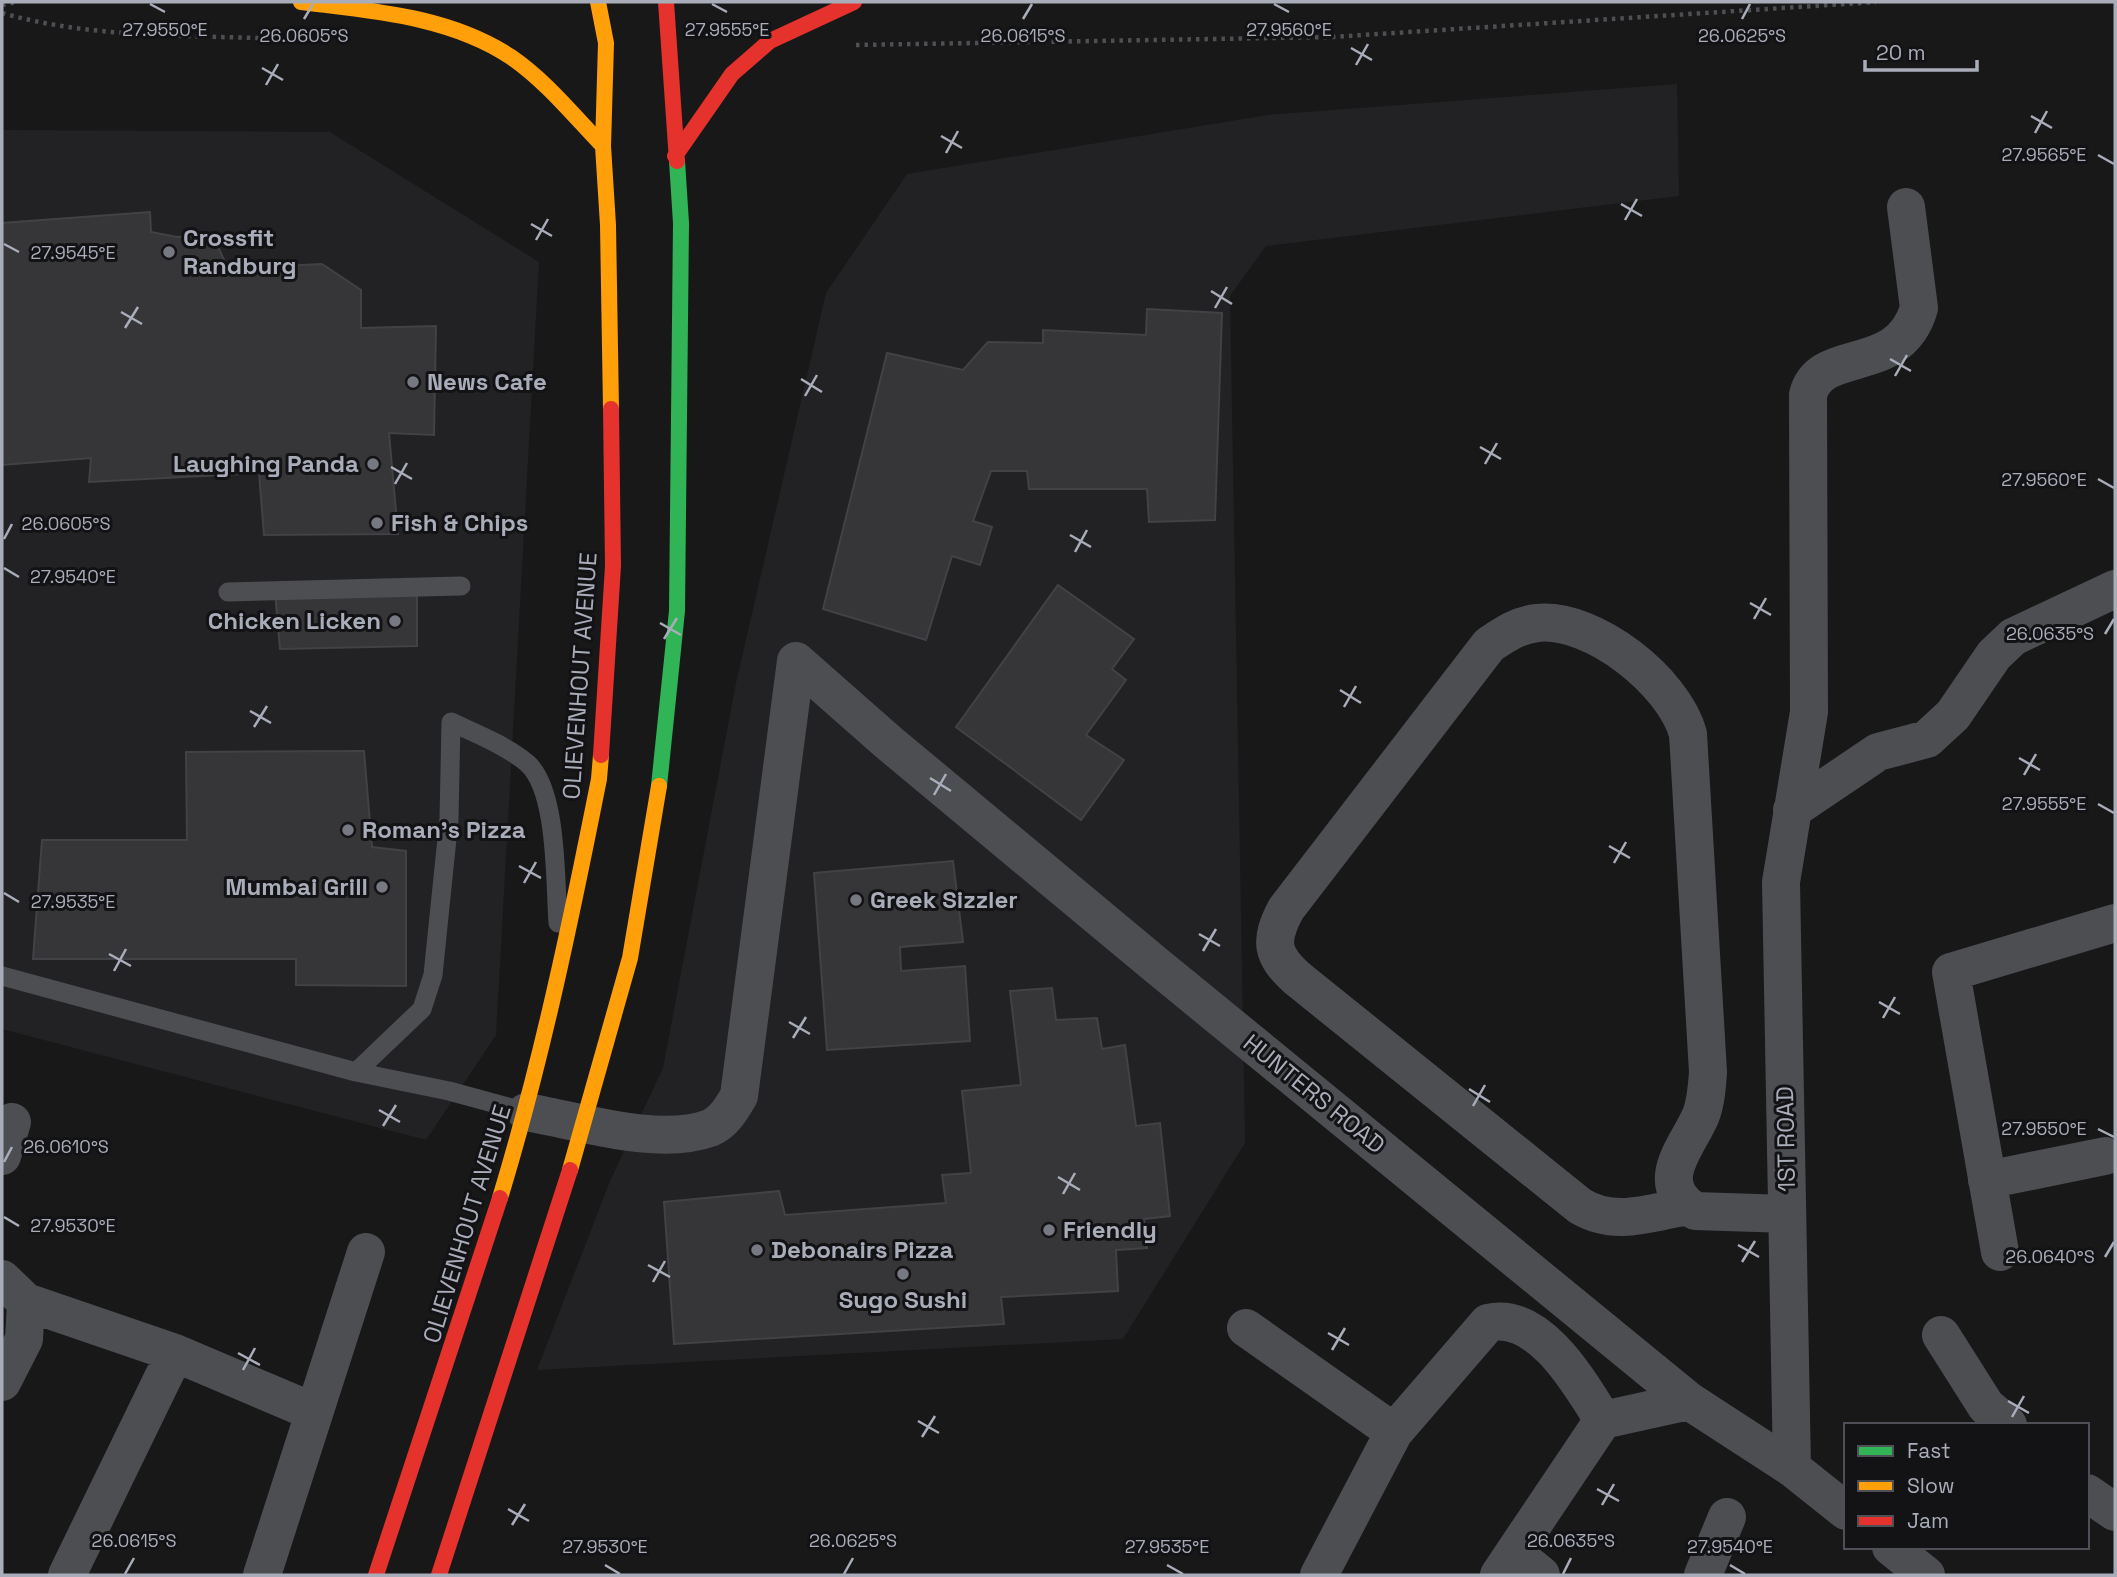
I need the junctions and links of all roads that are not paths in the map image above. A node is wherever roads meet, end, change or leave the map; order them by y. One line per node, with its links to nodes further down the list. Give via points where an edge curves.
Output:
1 (301, 2): 5 (street, via 421,19 468,33 513,59)
2 (598, 2): 5 (street, OLIEVENHOUT AVENUE, via 606,43)
3 (666, 2): 6 (street)
4 (854, 2): 6 (street, via 770,41 732,74)
5 (603, 146): 13 (street, OLIEVENHOUT AVENUE, via 613,566 599,779)
6 (675, 156): 17 (street, via 681,223 677,611 655,820 630,958)
7 (1906, 207): 11 (street, 1ST ROAD, via 1919,308 1914,323 1899,343 1883,353 1821,373 1810,384 1809,712)
8 (461, 586): 10 (lane)
9 (2115, 589): 11 (street, via 2014,637 1994,655 1953,715 1927,739 1878,752)
10 (228, 592)
11 (1792, 810): 21 (street, 1ST ROAD, via 1781,883)
12 (2115, 923): 19 (street, via 1951,972)
13 (561, 970): 15 (lane, via 544,786 528,764 451,722 449,819 433,975 422,1009); 16 (street, OLIEVENHOUT AVENUE)
14 (2, 976): 15 (lane)
15 (356, 1072): 16 (lane)
16 (526, 1112): 17 (street); 43 (street, OLIEVENHOUT AVENUE, via 477,1275)
17 (585, 1122): 29 (street, HUNTERS ROAD, via 638,1133 676,1134 711,1127 726,1116 739,1096 796,661 1166,974); 44 (street)
18 (2105, 1156): 19 (street)
19 (1987, 1180): 23 (street)
20 (1687, 1206): 20 (street, via 1676,1190 1673,1170 1701,1115 1708,1072 1688,734 1684,721 1647,674 1613,644 1565,625 1538,623 1514,628 1489,645 1294,898 1278,925 1275,947 1280,962 1298,979 1588,1211 1612,1219); 21 (street, via 1695,1211)
21 (1787, 1214): 34 (street, 1ST ROAD)
22 (366, 1252): 30 (street)
23 (2000, 1252)
24 (14, 1290): 27 (street); 28 (street, via 24,1339)
25 (1247, 1328): 33 (street)
26 (1941, 1335): 32 (street, via 1986,1406)
27 (175, 1353): 30 (street); 41 (street)
28 (2, 1382)
29 (1689, 1401): 31 (street); 34 (street, HUNTERS ROAD)
30 (314, 1412): 42 (street)
31 (1603, 1420): 33 (street, via 1563,1358 1520,1326 1497,1321 1488,1323 1471,1341); 40 (street)
32 (2006, 1423)
33 (1394, 1432): 45 (street)
34 (1792, 1468): 36 (street, HUNTERS ROAD)
35 (2089, 1494): 37 (street)
36 (1844, 1509)
37 (2115, 1512)
38 (1727, 1517): 46 (street)
39 (1894, 1549): 47 (street)
40 (1518, 1568)
41 (67, 1575)
42 (262, 1575)
43 (376, 1575)
44 (439, 1575)
45 (1319, 1575)
46 (1703, 1575)
47 (1926, 1575)

